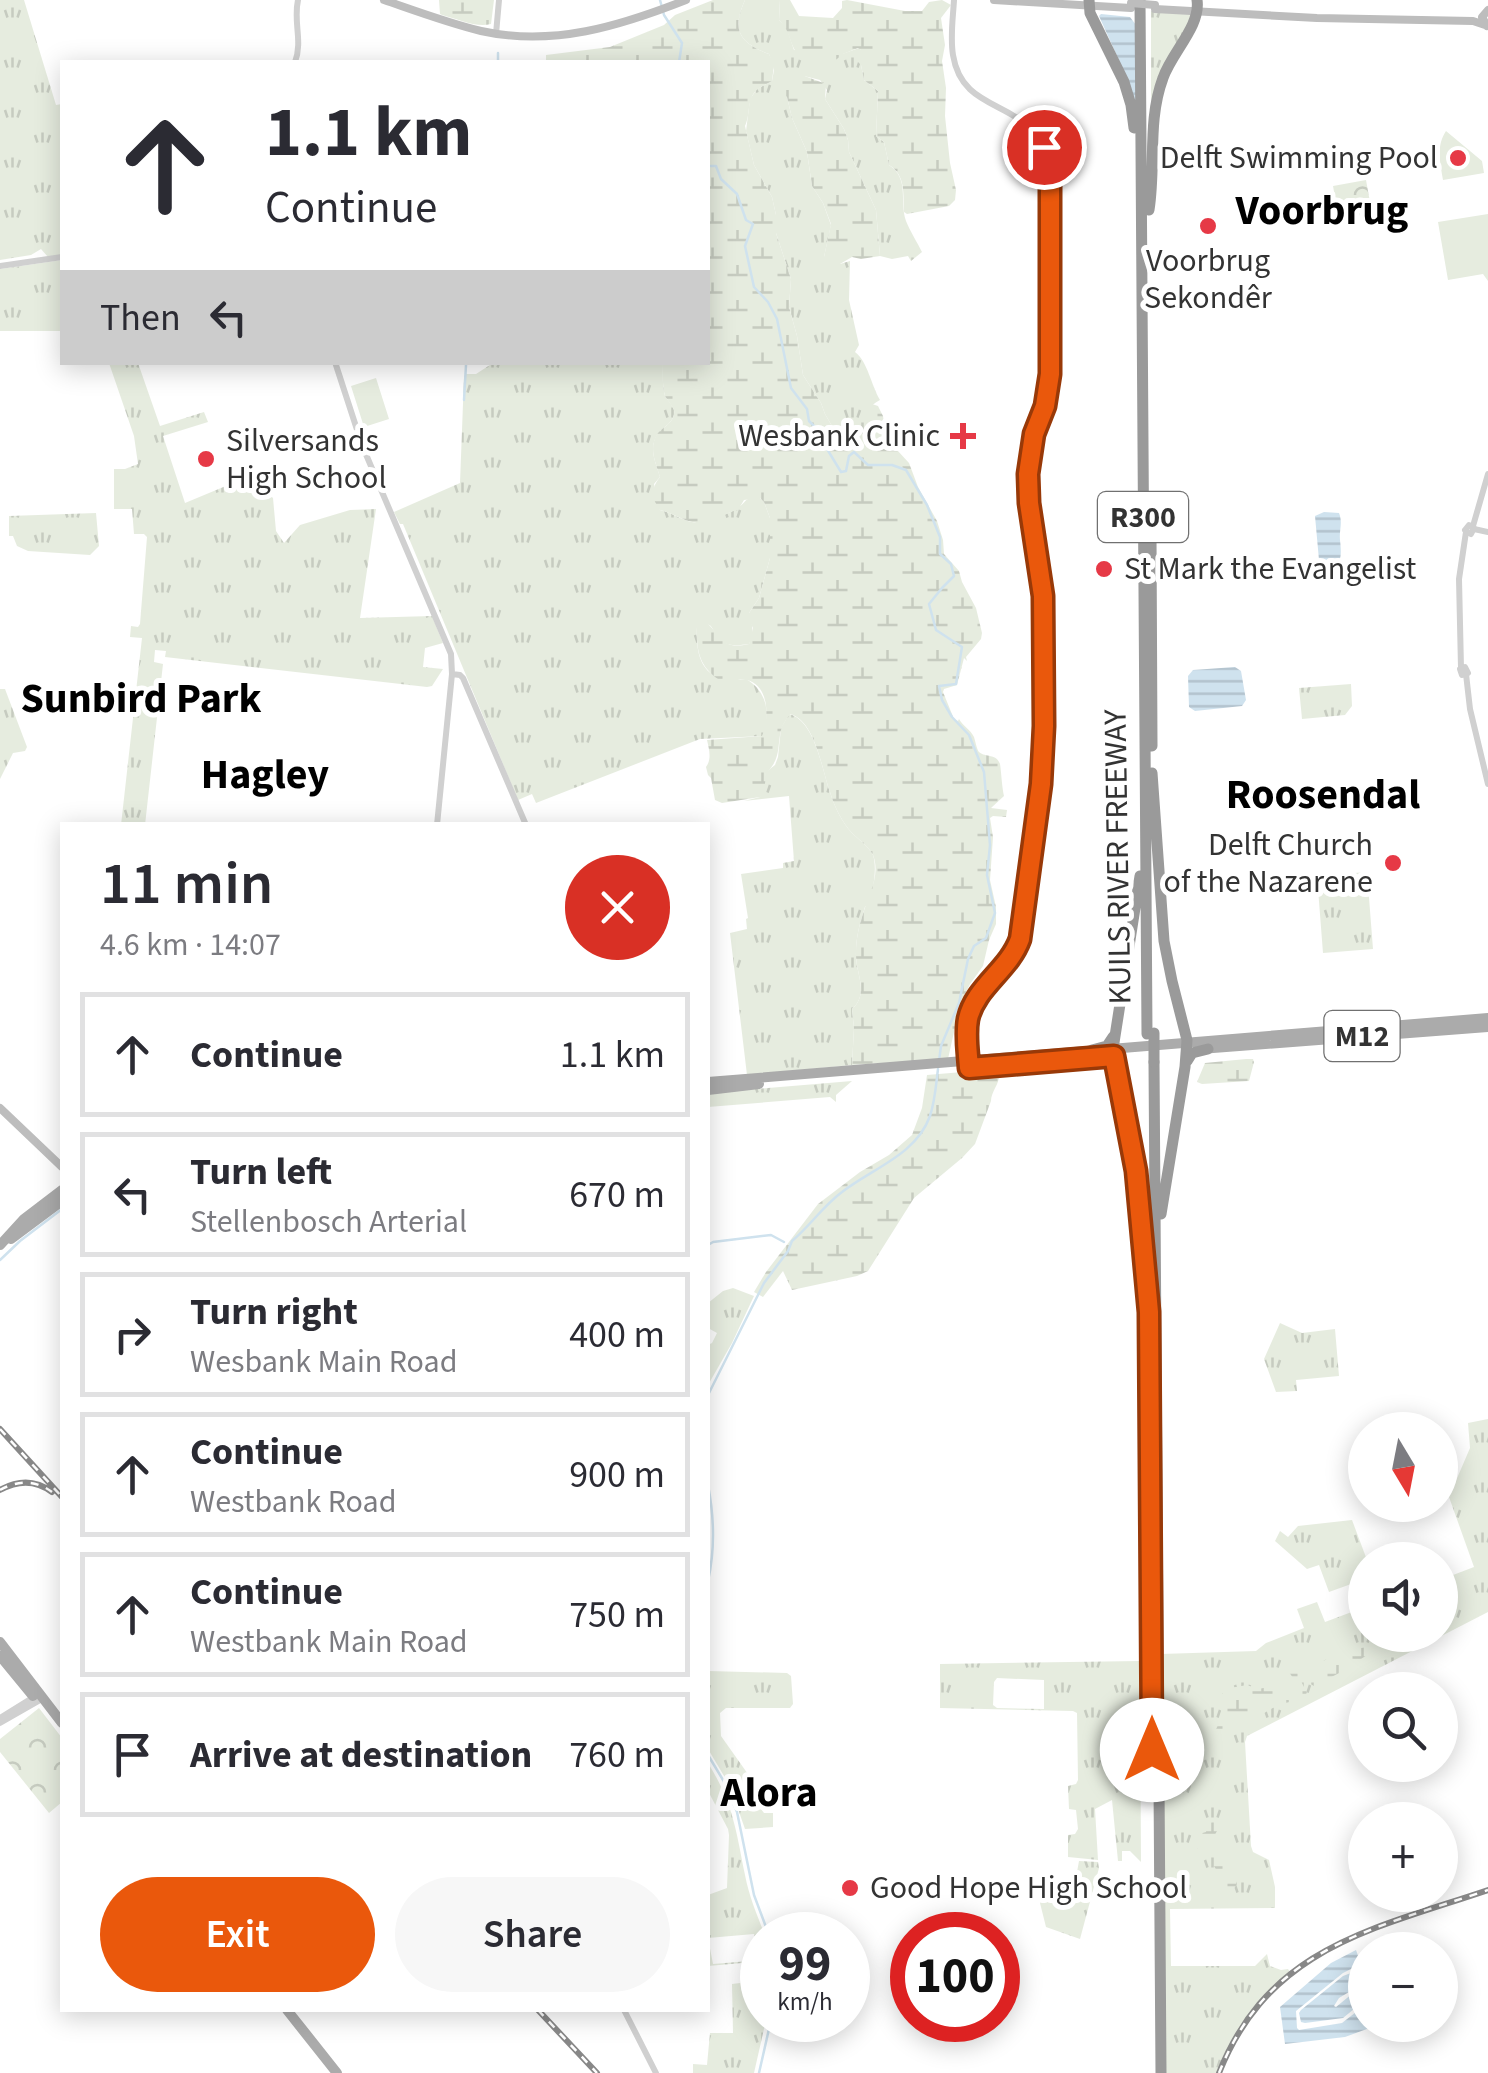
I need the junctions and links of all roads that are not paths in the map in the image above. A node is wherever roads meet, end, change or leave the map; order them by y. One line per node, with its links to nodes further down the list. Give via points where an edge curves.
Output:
1 (298, 0): 15 (street)
2 (384, 0): 14 (main road)
3 (499, 0): 14 (street)
4 (686, 0): 14 (main road, via 603,29)
5 (954, 0): 35 (street, via 952,46 961,77 982,100 1028,124 1048,160 1050,374 1028,489 1043,596 1041,784 1022,934 972,1008)
6 (994, 0): 9 (main road)
7 (1074, 0): 9 (main road)
8 (1484, 0): 12 (street)
9 (1089, 2): 10 (main road); 16 (highway, via 1130,97)
10 (1143, 4): 11 (main road); 16 (highway, KUILS RIVER FREEWAY / R300)
11 (1200, 10): 12 (main road); 13 (main road, via 1473,20); 16 (highway, via 1159,91)
12 (1485, 12): 13 (main road)
13 (1487, 26)
14 (496, 34)
15 (297, 60)
16 (1145, 213): 24 (highway, KUILS RIVER FREEWAY / R300)
17 (60, 257): 18 (street)
18 (0, 264)
19 (336, 365): 23 (street, via 362,446 449,645)
20 (1488, 474): 21 (street)
21 (1471, 530): 22 (street); 25 (street, via 1459,594 1462,656)
22 (1488, 533)
23 (452, 674): 26 (street); 27 (street, via 463,678)
24 (1149, 777): 30 (highway); 31 (highway, via 1164,941); 44 (highway, KUILS RIVER FREEWAY / R300, bridge)
25 (1488, 784)
26 (437, 822)
27 (525, 822)
28 (1488, 1018): 31 (main road, M12)
29 (1488, 1027): 32 (main road, M12)
30 (1115, 1033): 33 (highway, via 1109,1045); 34 (highway)
31 (1187, 1047): 32 (main road, M12); 34 (main road, M12); 37 (highway)
32 (1208, 1049): 37 (highway, via 1192,1053)
33 (1092, 1050): 34 (main road, M12); 35 (main road, M12)
34 (1114, 1052): 35 (main road, M12); 44 (highway)
35 (969, 1065): 36 (main road, M12)
36 (928, 1068): 38 (main road, M12); 39 (main road, M12)
37 (1185, 1068): 44 (highway)
38 (710, 1082)
39 (710, 1090)
40 (0, 1108): 41 (main road)
41 (60, 1162)
42 (60, 1194): 43 (main road)
43 (0, 1247)
44 (1152, 1312): 55 (highway, KUILS RIVER FREEWAY / R300)
45 (0, 1642): 47 (main road)
46 (0, 1656): 47 (main road)
47 (39, 1698): 48 (street); 49 (main road); 50 (main road)
48 (0, 1721)
49 (60, 1722)
50 (60, 1729)
51 (288, 2012): 53 (main road)
52 (625, 2012): 54 (street)
53 (336, 2073)
54 (656, 2073)
55 (1157, 2073)

